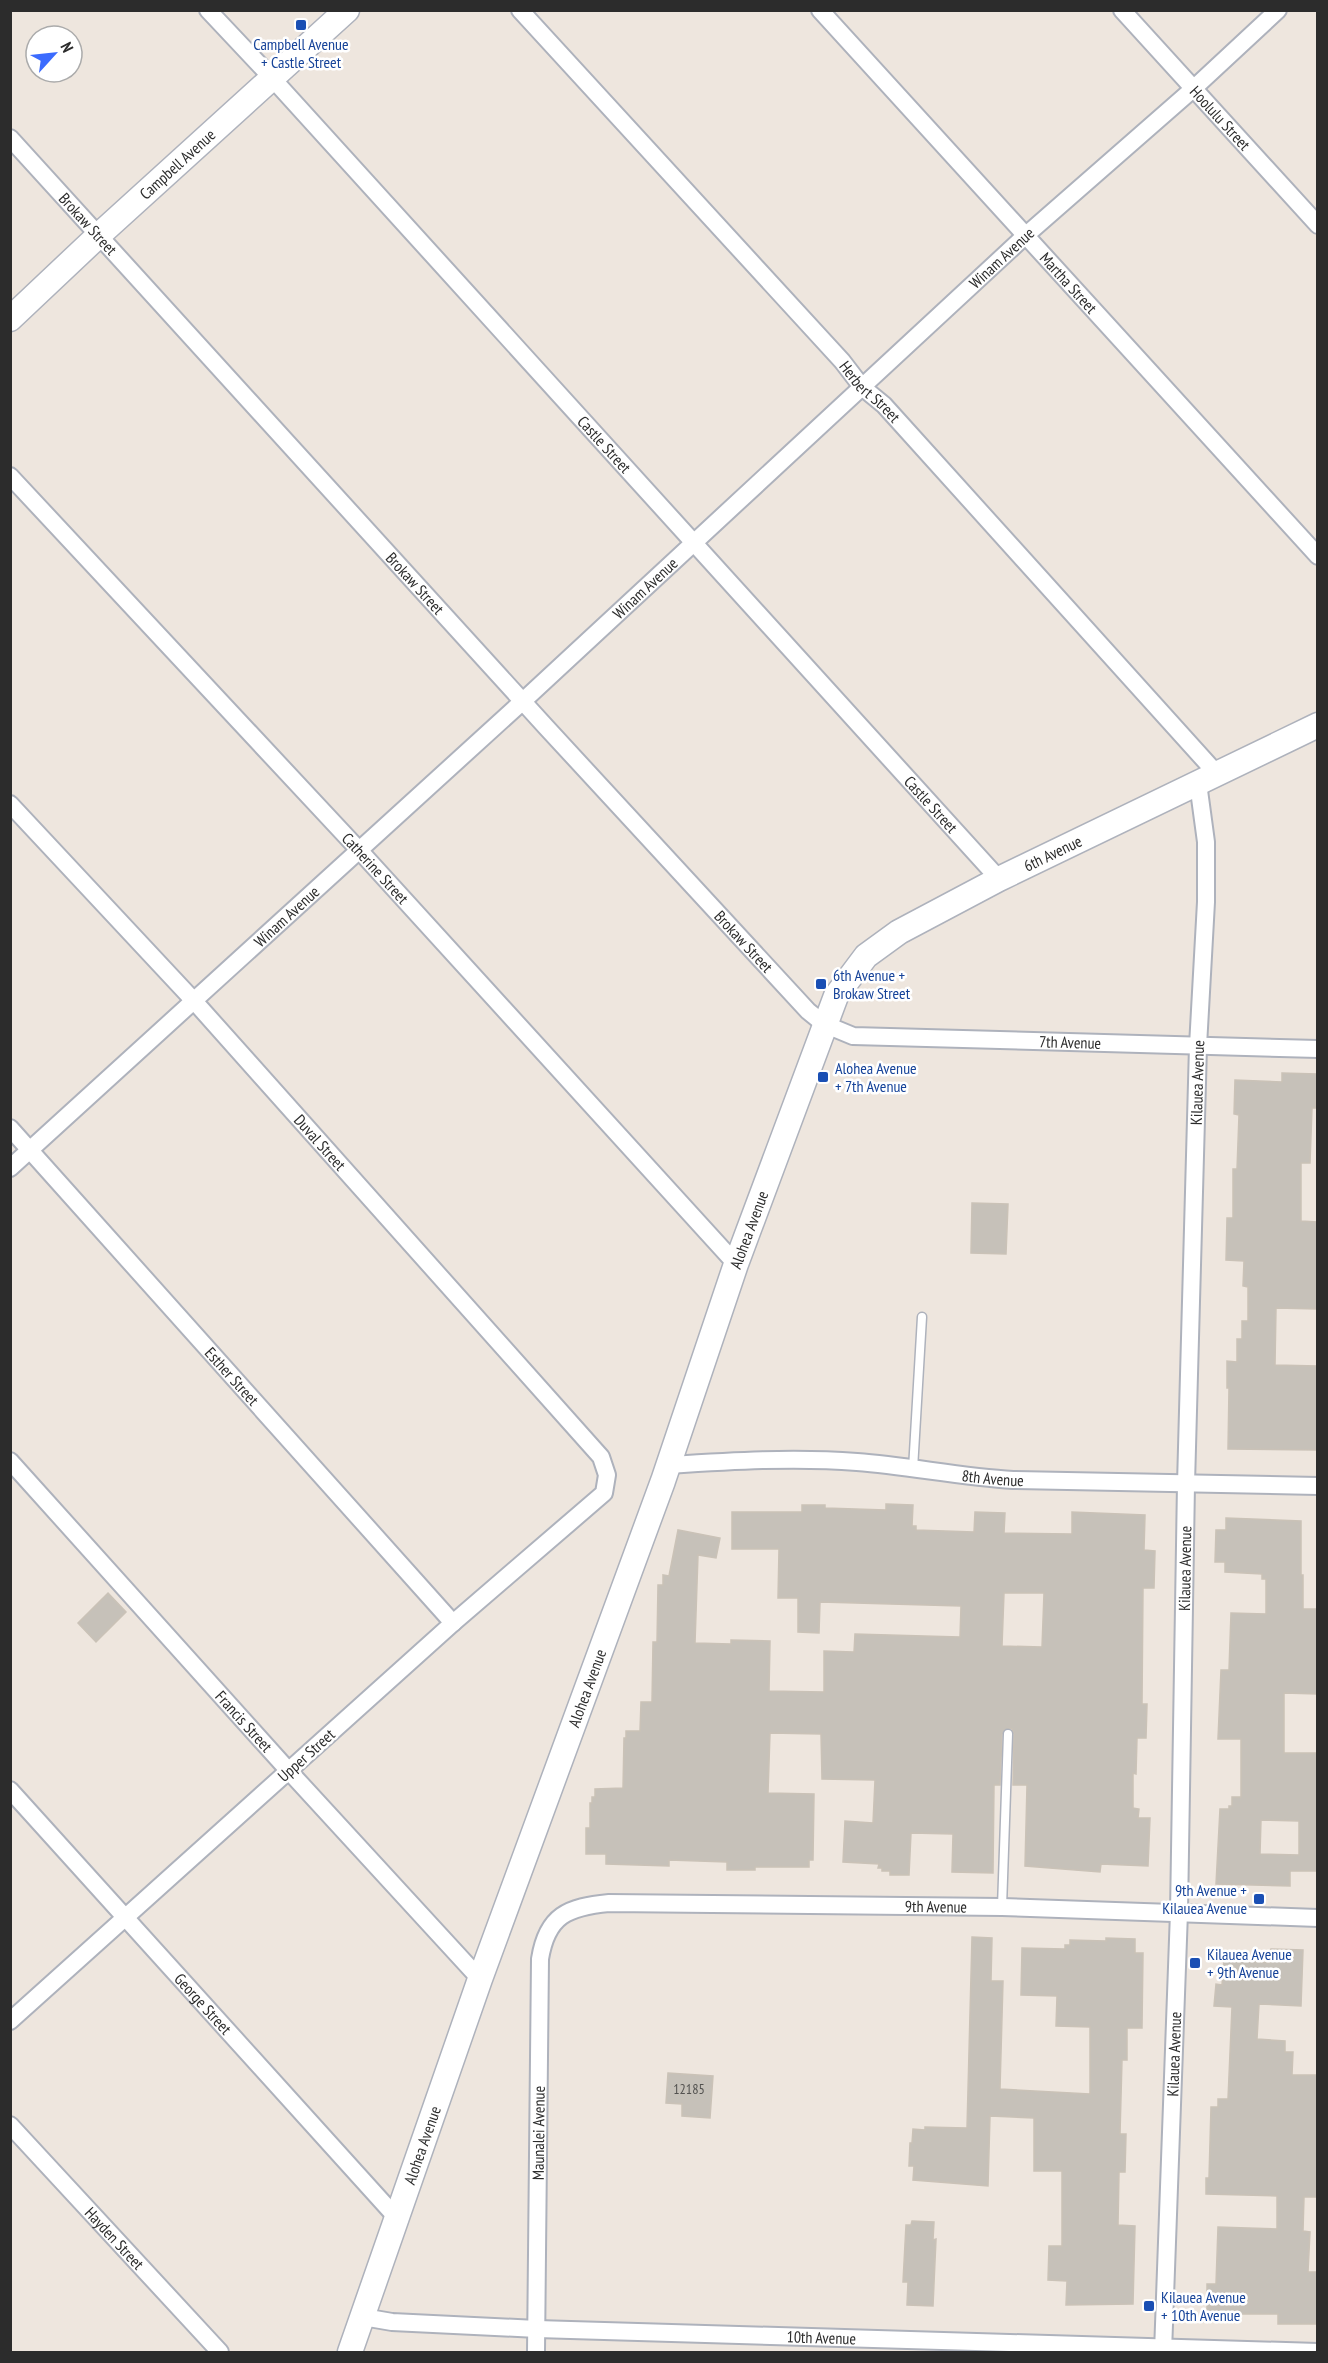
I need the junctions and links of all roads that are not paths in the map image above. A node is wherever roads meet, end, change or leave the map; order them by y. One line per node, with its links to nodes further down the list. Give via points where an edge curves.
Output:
1 (208, 10): 7 (street, Castle Street)
2 (347, 10): 7 (street, Campbell Avenue)
3 (520, 10): 14 (street, Herbert Street)
4 (820, 10): 12 (street, Martha Street)
5 (1122, 10): 8 (street, Hoolulu Street)
6 (1278, 10): 8 (street, Winam Avenue)
7 (272, 78): 11 (street, Campbell Avenue); 16 (street, Castle Street)
8 (1193, 89): 10 (street, Hoolulu Street); 12 (street, Winam Avenue)
9 (10, 138): 11 (street, Brokaw Street)
10 (1317, 225)
11 (99, 235): 13 (street, Campbell Avenue); 18 (street, Brokaw Street)
12 (1025, 236): 14 (street, Winam Avenue); 17 (street, Martha Street)
13 (10, 319)
14 (862, 387): 16 (street, Winam Avenue); 20 (street, Herbert Street, via 884,405)
15 (10, 476): 22 (street, Catherine Street)
16 (692, 543): 18 (street, Winam Avenue); 23 (street, Castle Street)
17 (1317, 556)
18 (523, 701): 22 (street, Winam Avenue); 25 (street, Brokaw Street)
19 (1317, 725): 20 (street, 6th Avenue)
20 (1208, 779): 23 (street, 6th Avenue); 26 (street, Kilauea Avenue)
21 (10, 804): 24 (street, Duval Street)
22 (359, 850): 24 (street, Winam Avenue); 31 (street, Catherine Street)
23 (999, 879): 25 (street, 6th Avenue, via 879,945 836,996)
24 (195, 1002): 29 (street, Winam Avenue); 38 (street, Duval Street, via 601,1457 608,1476)
25 (824, 1024): 26 (street, 7th Avenue, via 853,1036); 31 (street, Alohea Avenue)
26 (1198, 1046): 27 (street, 7th Avenue); 36 (street, Kilauea Avenue)
27 (1317, 1049)
28 (10, 1128): 29 (street, Esther Street)
29 (31, 1149): 30 (street, Winam Avenue); 39 (street, Esther Street)
30 (10, 1168)
31 (736, 1264): 34 (street, Alohea Avenue)
32 (922, 1317): 35 (lane)
33 (10, 1461): 41 (street, Francis Street)
34 (668, 1465): 35 (street, 8th Avenue, via 804,1460); 48 (street, Alohea Avenue)
35 (914, 1469): 36 (street, 8th Avenue, via 975,1478)
36 (1186, 1484): 37 (street, 8th Avenue); 44 (street, Kilauea Avenue)
37 (1317, 1486)
38 (604, 1493): 39 (street, Upper Street)
39 (453, 1623): 41 (street, Upper Street)
40 (1008, 1734): 43 (lane)
41 (288, 1770): 45 (street, Upper Street); 48 (street, Francis Street)
42 (10, 1790): 45 (street, George Street)
43 (1002, 1907): 44 (street, 9th Avenue); 46 (street, 9th Avenue, via 609,1903 572,1909)
44 (1179, 1912): 47 (street, 9th Avenue); 54 (street, Kilauea Avenue)
45 (125, 1917): 49 (street, Upper Street); 51 (street, George Street)
46 (558, 1918): 53 (street, Maunalei Avenue, via 549,1929 540,1959)
47 (1317, 1918)
48 (480, 1979): 51 (street, Alohea Avenue)
49 (10, 2021)
50 (10, 2125): 55 (street, Hayden Street)
51 (396, 2217): 52 (street, Alohea Avenue)
52 (363, 2317): 53 (street, 10th Avenue); 56 (street, Alohea Avenue)
53 (537, 2329): 54 (street, 10th Avenue); 57 (street, Maunalei Avenue)
54 (1163, 2349): 58 (street, 10th Avenue)
55 (220, 2352)
56 (350, 2352)
57 (536, 2352)
58 (1317, 2352)

